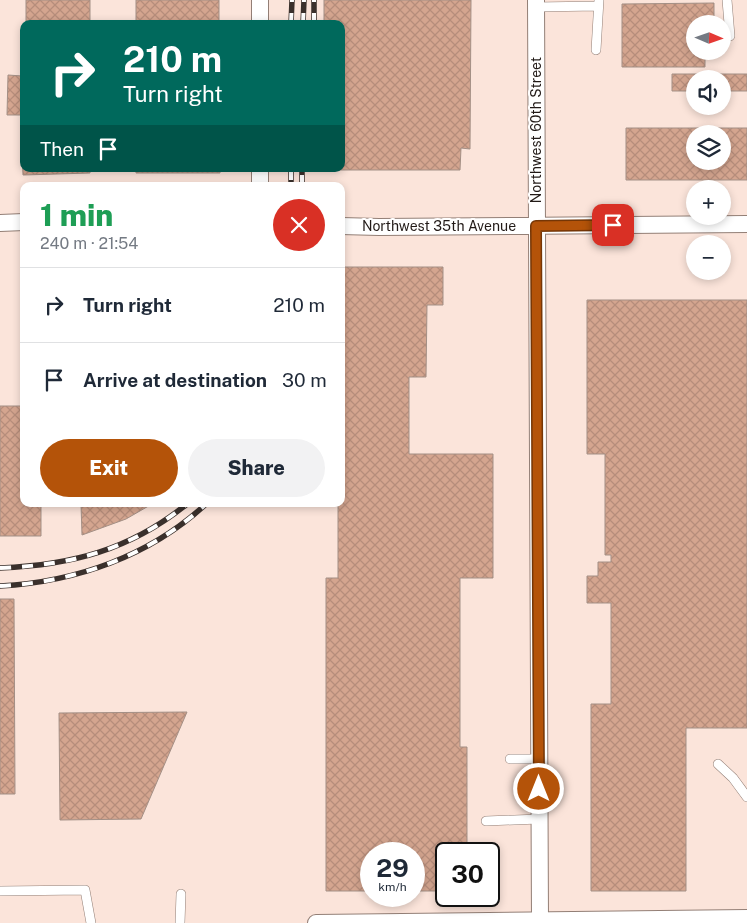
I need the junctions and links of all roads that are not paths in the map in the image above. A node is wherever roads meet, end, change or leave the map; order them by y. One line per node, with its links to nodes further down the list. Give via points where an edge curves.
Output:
1 (260, 0): 6 (street)
2 (726, 0): 5 (lane)
3 (599, 3): 4 (lane); 7 (lane)
4 (536, 4): 12 (street, Northwest 60th Street)
5 (728, 15)
6 (260, 20)
7 (596, 50)
8 (20, 222): 9 (street)
9 (0, 223)
10 (747, 224): 12 (street, Northwest 35th Avenue)
11 (345, 226): 12 (street, Northwest 35th Avenue)
12 (536, 226): 14 (street, Northwest 60th Street)
13 (510, 759): 14 (lane)
14 (539, 759): 17 (street, Northwest 60th Street)
15 (718, 764): 16 (lane)
16 (747, 796)
17 (539, 819): 18 (lane); 22 (street, Northwest 60th Street)
18 (486, 821)
19 (0, 891): 24 (lane, via 85,890)
20 (181, 894): 25 (lane)
21 (747, 918): 22 (street)
22 (540, 920): 23 (street)
23 (445, 922): 26 (street)
24 (91, 923)
25 (180, 923)
26 (316, 923)

